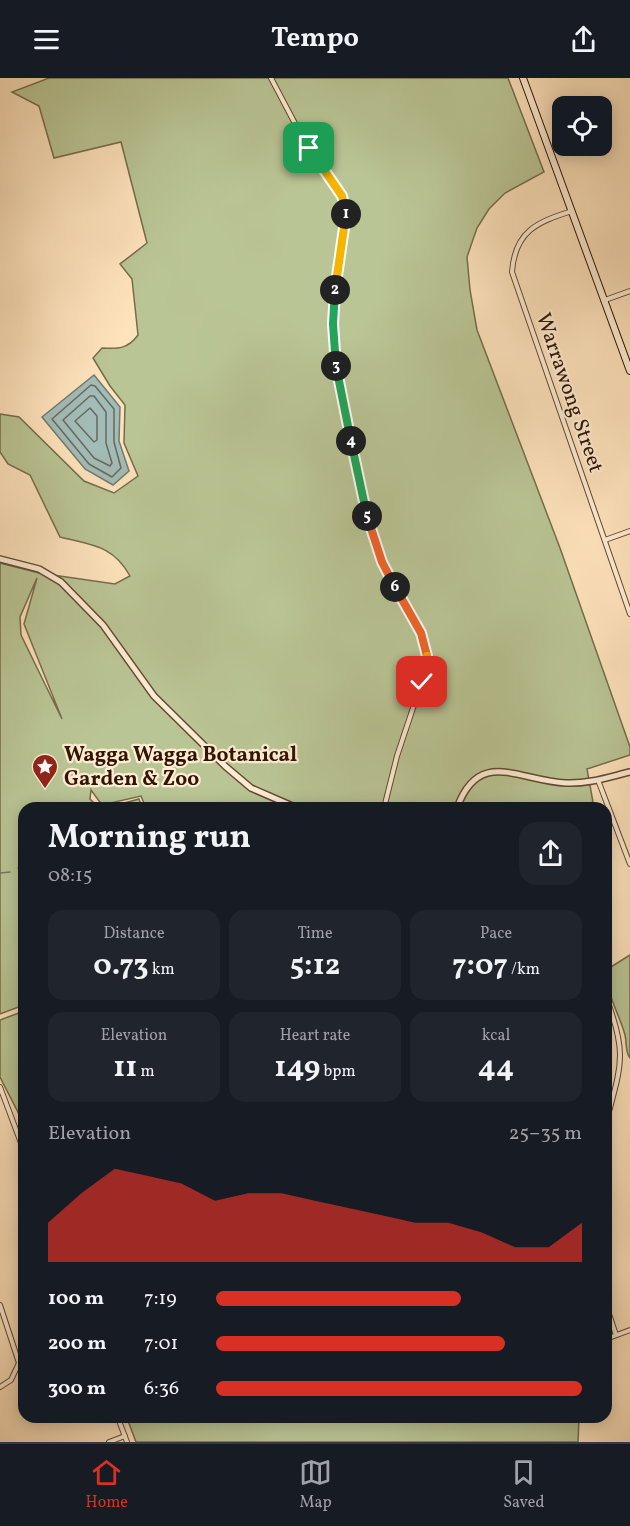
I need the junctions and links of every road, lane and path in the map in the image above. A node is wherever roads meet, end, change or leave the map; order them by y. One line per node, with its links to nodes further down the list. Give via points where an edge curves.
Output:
1 (271, 78): 14 (street, via 345,204 346,222 333,306 338,378 375,543 391,581 421,633 427,653 425,672)
2 (523, 78): 3 (main road)
3 (573, 210): 5 (main road); 8 (street, Warrawong Street, via 530,229 518,244 512,272)
4 (630, 291): 5 (street)
5 (605, 300): 6 (main road)
6 (630, 371)
7 (630, 531): 8 (street)
8 (604, 540): 10 (street, Warrawong Street)
9 (0, 559): 13 (street, via 39,569 61,582 103,625 154,696 251,788)
10 (630, 614)
11 (630, 772): 12 (street)
12 (598, 780): 15 (street, via 566,783 489,772 469,783); 16 (street)
13 (283, 802)
14 (386, 802)
15 (460, 802)
16 (606, 802)
17 (612, 817): 18 (street)
18 (630, 864)
19 (612, 1015): 20 (street)
20 (622, 1064): 21 (street); 23 (street)
21 (630, 1064)
22 (0, 1087): 24 (street)
23 (612, 1101)
24 (18, 1135)
25 (0, 1305): 26 (street)
26 (2, 1315): 31 (street)
27 (612, 1323): 29 (street)
28 (630, 1330): 29 (street)
29 (616, 1335): 30 (street)
30 (612, 1337)
31 (18, 1360)
32 (18, 1365): 33 (street, via 11,1380)
33 (0, 1387)
34 (120, 1423): 35 (street)
35 (125, 1436): 36 (street); 37 (street)
36 (109, 1442)
37 (127, 1442)

